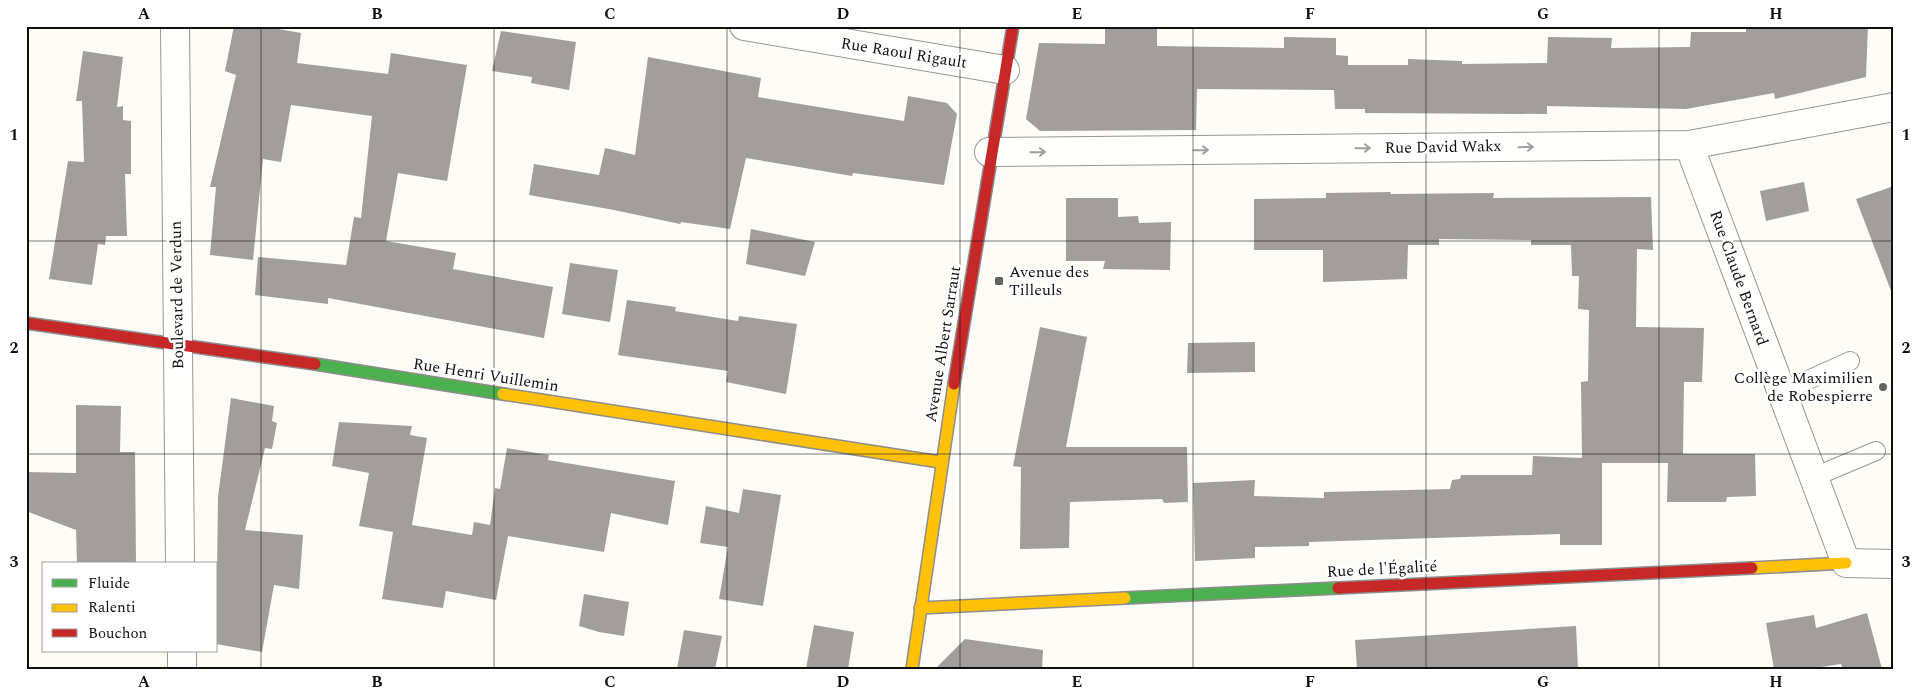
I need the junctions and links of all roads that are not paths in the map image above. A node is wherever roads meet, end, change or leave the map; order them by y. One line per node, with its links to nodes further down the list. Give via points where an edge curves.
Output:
1 (175, 26): 9 (street, Boulevard de Verdun)
2 (744, 26): 4 (street, Rue Raoul Rigault)
3 (1013, 26): 4 (street, Avenue Albert Sarraut)
4 (1005, 70): 7 (street, Avenue Albert Sarraut)
5 (1894, 107): 6 (street, Rue David Wakx)
6 (1689, 145): 7 (street, Rue David Wakx, one-way to 6); 11 (street, Rue Claude Bernard)
7 (990, 152): 13 (street, Avenue Albert Sarraut)
8 (26, 323): 9 (street, Rue Henri Vuillemin)
9 (178, 343): 13 (street, Rue Henri Vuillemin); 15 (street, Boulevard de Verdun)
10 (1850, 361): 11 (lane)
11 (1782, 392): 14 (street, Rue Claude Bernard)
12 (1876, 451): 14 (lane)
13 (940, 462): 18 (street, Avenue Albert Sarraut)
14 (1814, 477): 16 (street, Rue Claude Bernard)
15 (180, 562)
16 (1846, 563): 17 (street); 18 (street, Rue de l'Égalité)
17 (1894, 564)
18 (920, 608): 21 (street, Avenue Albert Sarraut)
19 (182, 652): 20 (street)
20 (182, 669)
21 (912, 669)

